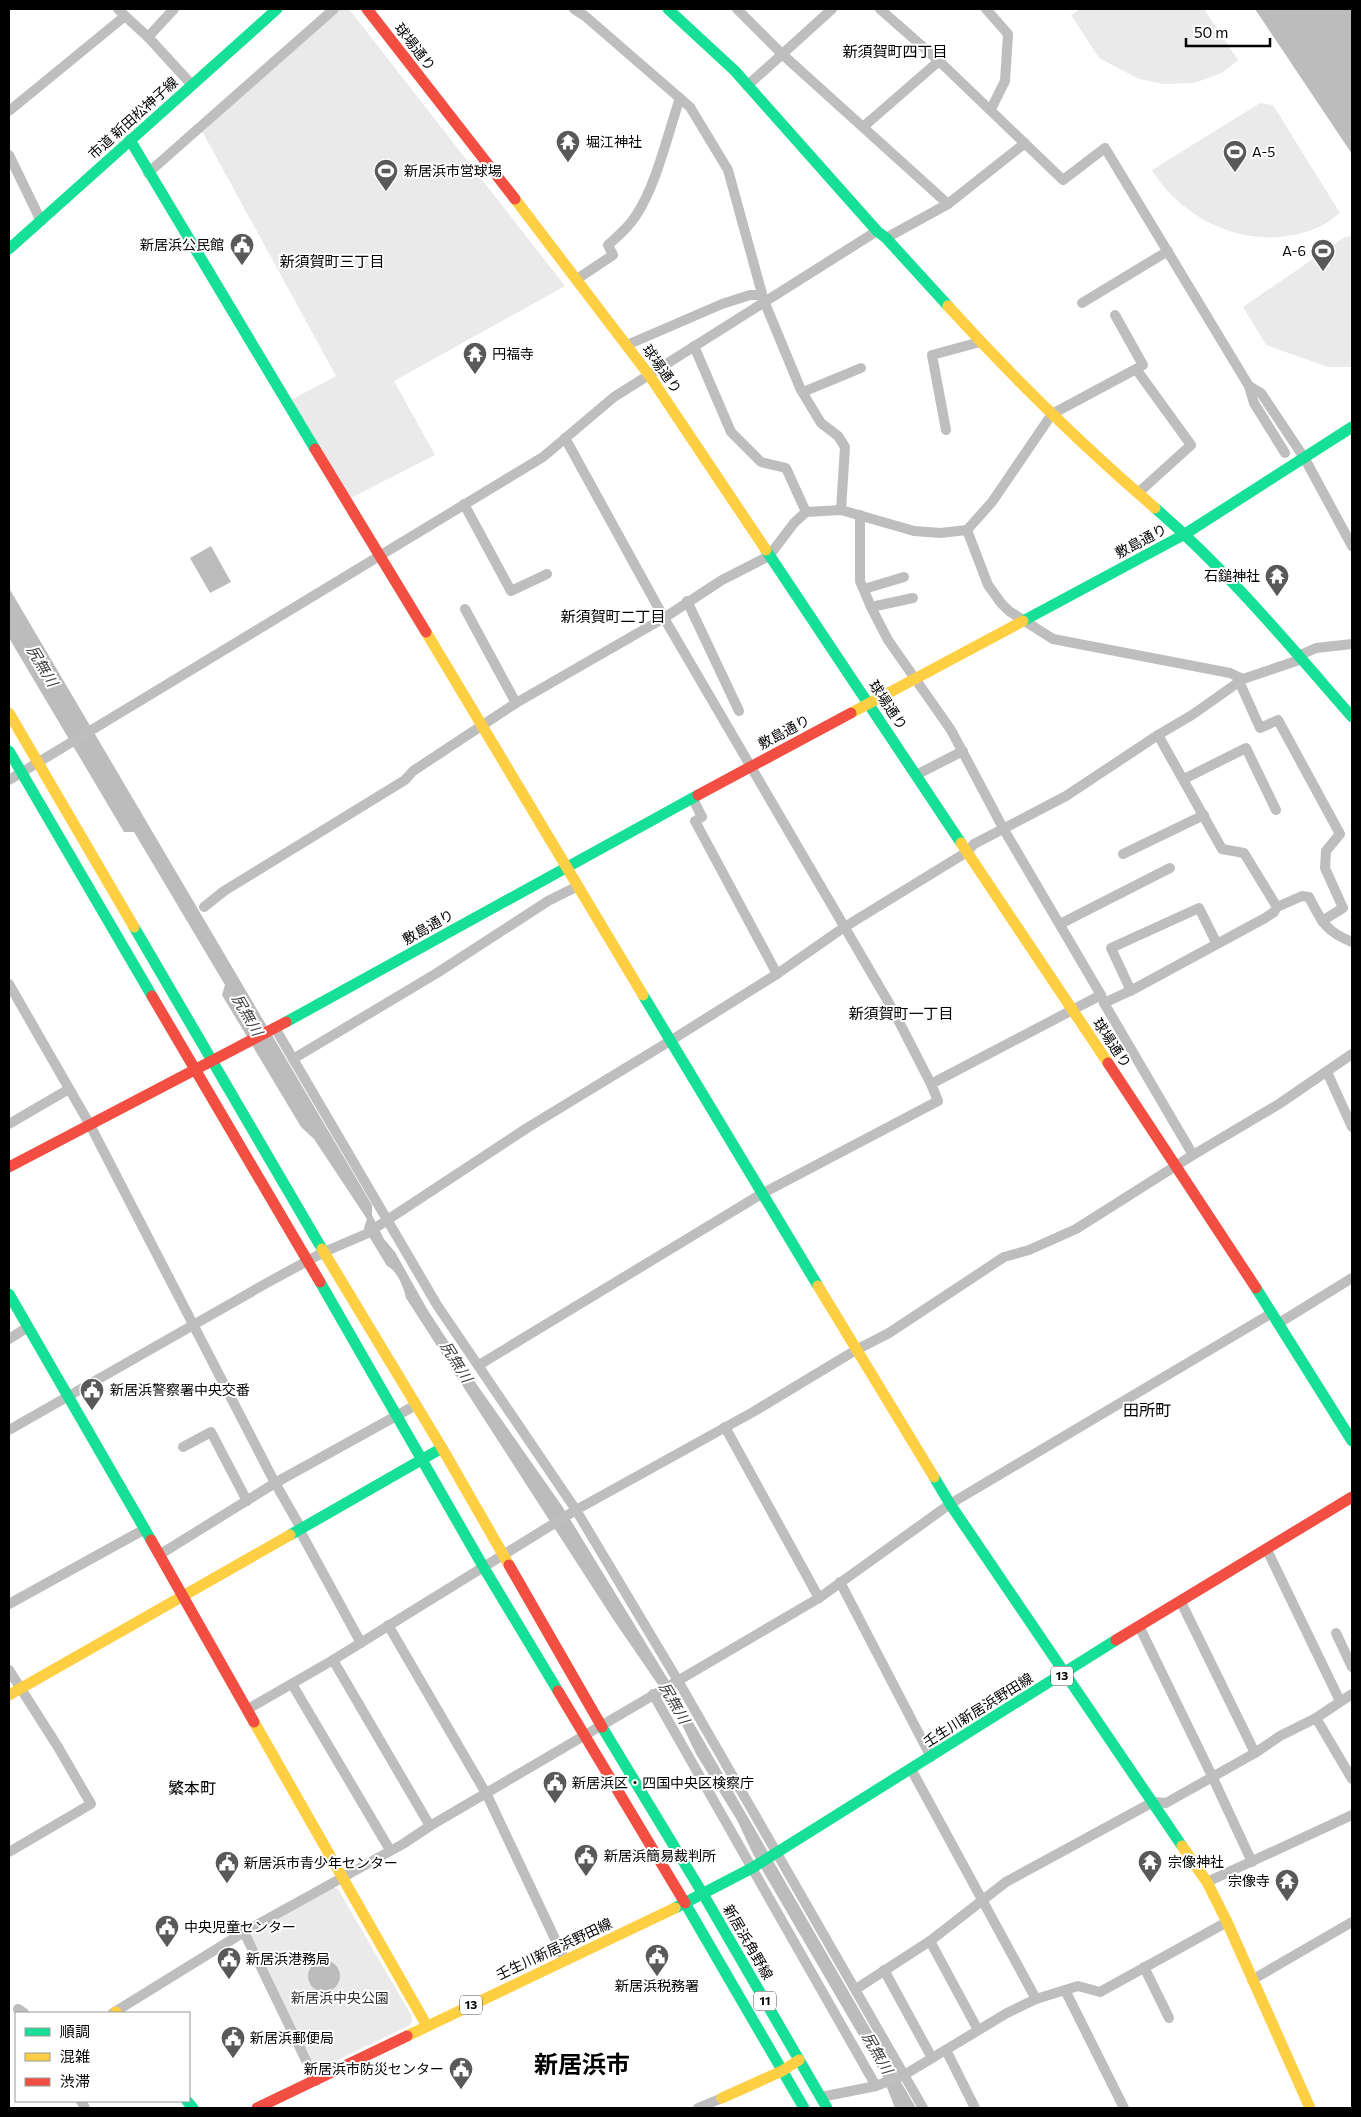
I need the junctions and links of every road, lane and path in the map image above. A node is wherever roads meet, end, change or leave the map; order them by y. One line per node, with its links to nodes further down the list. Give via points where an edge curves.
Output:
1 (174, 9): 12 (street)
2 (277, 9): 15 (street, 市道 新田松神子線)
3 (334, 9): 24 (street)
4 (367, 9): 30 (street, 球場通り)
5 (574, 9): 17 (street)
6 (668, 9): 16 (street)
7 (737, 9): 13 (street)
8 (832, 9): 13 (street)
9 (880, 9): 14 (street)
10 (986, 9): 18 (street, via 1008,34 1005,81)
11 (121, 13): 12 (street); 19 (street)
12 (148, 37): 15 (street)
13 (782, 54): 16 (street); 20 (street)
14 (939, 61): 18 (street); 20 (street)
15 (192, 85): 21 (street, 市道 新田松神子線)
16 (747, 86): 27 (street)
17 (680, 98): 30 (street, via 654,177 636,216 608,244 613,255); 31 (street, via 690,107 728,170)
18 (991, 109): 22 (street)
19 (9, 111)
20 (863, 127): 25 (street)
21 (130, 140): 24 (street); 26 (street, 市道 新田松神子線)
22 (1025, 143): 25 (street); 29 (street, via 1063,180 1105,148)
23 (9, 154): 26 (street)
24 (148, 173): 56 (street)
25 (948, 204): 27 (street)
26 (41, 221): 28 (street, 市道 新田松神子線)
27 (882, 234): 31 (street); 34 (street)
28 (9, 249)
29 (1168, 251): 32 (street); 40 (street)
30 (578, 279): 35 (street, 球場通り)
31 (763, 298): 35 (street, via 750,294); 36 (street); 41 (street)
32 (1082, 303)
33 (1115, 315): 38 (street, via 1143,365)
34 (980, 342): 42 (street); 44 (street, via 932,355)
35 (627, 344): 39 (street, 球場通り)
36 (694, 346): 39 (street); 51 (street, via 731,432 761,462 786,468)
37 (861, 368): 41 (street)
38 (1136, 369): 42 (street); 48 (street, via 1191,445)
39 (649, 375): 45 (street, via 614,396); 57 (street, 球場通り)
40 (1249, 386): 46 (street, via 1254,403); 47 (street, via 1261,393)
41 (803, 392): 50 (street, via 821,423 838,436 845,447)
42 (1052, 414): 48 (street); 53 (street, via 992,502)
43 (1352, 427): 47 (street, 敷島通り)
44 (946, 430)
45 (565, 438): 49 (street, via 543,457); 65 (street)
46 (1285, 453)
47 (1306, 458): 54 (street, 敷島通り); 55 (street)
48 (1138, 493): 54 (street)
49 (464, 504): 56 (street); 58 (street, via 511,591)
50 (841, 510): 51 (street); 52 (street)
51 (806, 512): 57 (street)
52 (860, 515): 53 (street, via 914,531); 60 (street, via 860,581)
53 (967, 530): 66 (street, via 988,586 1005,607)
54 (1185, 534): 66 (street, 敷島通り); 68 (street, via 1248,598)
55 (1352, 546)
56 (380, 554): 76 (street); 80 (street)
57 (769, 556): 62 (street); 72 (street, 球場通り)
58 (547, 574)
59 (904, 577): 60 (street)
60 (864, 589): 63 (street)
61 (913, 598): 63 (street)
62 (687, 601): 65 (street); 73 (street)
63 (871, 607): 69 (street, via 888,640)
64 (465, 610): 71 (street)
65 (664, 618): 71 (street); 81 (street)
66 (1026, 620): 69 (street, 敷島通り); 70 (street, via 1054,639 1230,673)
67 (1352, 644): 68 (street, via 1316,648)
68 (1300, 658): 70 (street); 75 (street)
69 (916, 678): 72 (street, 敷島通り); 79 (street)
70 (1241, 680): 77 (street); 99 (street, via 1260,728 1278,720 1340,834 1326,851 1325,868 1343,908)
71 (516, 703): 76 (street)
72 (869, 704): 81 (street, 敷島通り); 83 (street, 球場通り)
73 (739, 711)
74 (9, 714): 80 (street, 新居浜角野線)
75 (1352, 718)
76 (482, 724): 94 (street); 97 (street, via 413,771 405,780 224,891)
77 (1158, 735): 84 (street); 89 (street, via 1066,796)
78 (9, 751): 82 (street)
79 (963, 751): 83 (street); 89 (street)
80 (38, 762): 82 (street); 90 (street, 新居浜角野線)
81 (750, 767): 86 (street, 敷島通り); 101 (street)
82 (21, 772): 85 (street); 92 (street)
83 (916, 775): 91 (street, 球場通り)
84 (1184, 779): 87 (street, via 1246,748); 88 (street)
85 (9, 780)
86 (693, 799): 94 (street, 敷島通り); 104 (street, via 702,817 695,821)
87 (1276, 810)
88 (1204, 815): 93 (street); 98 (street, via 1222,849 1244,853)
89 (1003, 828): 91 (street); 100 (street)
90 (87, 845): 92 (street); 113 (street, 新居浜角野線)
91 (966, 852): 101 (street); 108 (street, 球場通り)
92 (68, 854): 114 (street)
93 (1123, 854)
94 (566, 868): 96 (street); 109 (street, 敷島通り)
95 (1170, 868): 100 (street)
96 (578, 886): 110 (street); 112 (street, via 548,901 437,973)
97 (204, 907)
98 (1276, 907): 99 (street, via 1302,896 1309,897); 103 (street, via 1265,918)
99 (1322, 921): 102 (street, via 1335,934)
100 (1060, 924): 107 (street)
101 (843, 928): 104 (street); 116 (street)
102 (1352, 942)
103 (1217, 944): 106 (street); 106 (street, via 1199,908 1111,948)
104 (777, 974): 110 (street)
105 (9, 984): 117 (street)
106 (1130, 991): 107 (street)
107 (1102, 999): 108 (street); 121 (street)
108 (1072, 1009): 116 (street); 122 (street, 球場通り)
109 (273, 1028): 112 (street); 113 (street, 敷島通り)
110 (670, 1041): 124 (street); 125 (street, via 527,1128)
111 (1352, 1054): 115 (street)
112 (293, 1059): 125 (street)
113 (211, 1060): 114 (street); 126 (street, 新居浜角野線)
114 (196, 1069): 119 (street); 127 (street)
115 (1327, 1072): 120 (street); 121 (street)
116 (931, 1084): 124 (street, via 938,1101)
117 (69, 1089): 118 (street); 119 (street)
118 (9, 1124)
119 (90, 1125): 123 (street); 131 (street)
120 (1352, 1127)
121 (1193, 1155): 122 (street)
122 (1176, 1166): 130 (street, 球場通り); 134 (street, via 1076,1229 1029,1250 1004,1257 889,1333)
123 (9, 1167)
124 (763, 1193): 134 (street); 135 (street)
125 (384, 1222): 126 (street, via 366,1234); 135 (street)
126 (324, 1252): 127 (street); 137 (street, 新居浜角野線)
127 (308, 1262): 131 (street); 138 (street)
128 (1352, 1278): 130 (street)
129 (9, 1294): 132 (street)
130 (1276, 1318): 141 (street, 球場通り); 148 (street)
131 (193, 1324): 136 (street); 145 (street)
132 (28, 1327): 133 (street); 136 (street)
133 (9, 1339)
134 (856, 1350): 139 (street); 148 (street)
135 (479, 1365): 149 (street)
136 (68, 1397): 140 (street); 150 (street)
137 (416, 1405): 138 (street); 143 (street, 新居浜角野線)
138 (397, 1415): 144 (street); 145 (street)
139 (725, 1427): 149 (street); 158 (street)
140 (9, 1430)
141 (1352, 1441)
142 (182, 1447): 147 (street, via 211,1432)
143 (442, 1448): 144 (street); 154 (street, 新居浜角野線)
144 (422, 1459): 151 (street); 155 (street)
145 (275, 1484): 147 (street); 151 (street)
146 (1352, 1497): 152 (street, 壬生川新居浜野田線 / 13)
147 (247, 1501): 153 (street)
148 (950, 1504): 156 (street); 168 (street)
149 (574, 1511): 154 (street); 169 (street)
150 (145, 1529): 153 (street); 160 (street)
151 (301, 1530): 157 (street); 164 (street)
152 (1267, 1550): 159 (street, 壬生川新居浜野田線 / 13); 175 (street)
153 (159, 1554): 157 (street)
154 (504, 1555): 155 (street); 178 (street, 新居浜角野線)
155 (484, 1568): 161 (street); 179 (street)
156 (840, 1582): 158 (street); 181 (street)
157 (182, 1596): 171 (street); 176 (street)
158 (818, 1598): 169 (street)
159 (1181, 1602): 162 (street, 壬生川新居浜野田線 / 13); 180 (street)
160 (9, 1604)
161 (388, 1626): 164 (street); 185 (street)
162 (1139, 1626): 168 (street, 壬生川新居浜野田線 / 13); 183 (street)
163 (1336, 1633): 166 (street)
164 (361, 1643): 165 (street)
165 (333, 1660): 170 (street); 188 (street)
166 (1352, 1667)
167 (9, 1670): 171 (street)
168 (1066, 1673): 181 (street, 壬生川新居浜野田線 / 13); 186 (street)
169 (675, 1680): 172 (street); 191 (street)
170 (292, 1684): 176 (street); 189 (street)
171 (21, 1688): 174 (street); 190 (street, via 90,1804)
172 (654, 1693): 178 (street); 193 (street)
173 (1352, 1694): 175 (street)
174 (9, 1695)
175 (1340, 1701): 177 (street)
176 (248, 1709): 194 (street)
177 (1316, 1718): 180 (street); 184 (street)
178 (602, 1727): 179 (street); 196 (street, 新居浜角野線)
179 (586, 1736): 185 (street); 198 (street)
180 (1255, 1753): 183 (street)
181 (931, 1757): 182 (street, 壬生川新居浜野田線 / 13)
182 (911, 1769): 191 (street, 壬生川新居浜野田線 / 13); 197 (street)
183 (1212, 1776): 186 (street, via 1166,1803); 192 (street)
184 (1352, 1779)
185 (487, 1794): 188 (street); 203 (street)
186 (1153, 1802): 195 (street); 197 (street, via 1006,1882)
187 (1352, 1815): 192 (street)
188 (430, 1826): 189 (street)
189 (390, 1850): 194 (street)
190 (9, 1852)
191 (775, 1855): 193 (street, 13); 207 (street)
192 (1252, 1862): 195 (street)
193 (753, 1867): 196 (street, 壬生川新居浜野田線 / 13); 220 (street)
194 (344, 1877): 201 (street); 212 (street)
195 (1207, 1882): 199 (street)
196 (703, 1894): 198 (street, 壬生川新居浜野田線 / 13); 216 (street, 新居浜角野線 / 11)
197 (982, 1900): 202 (street); 209 (street)
198 (685, 1903): 203 (street, 壬生川新居浜野田線 / 13); 217 (street, 11)
199 (1227, 1922): 204 (street); 206 (street)
200 (1352, 1922): 206 (street)
201 (244, 1932): 210 (street); 219 (street)
202 (930, 1941): 205 (street); 213 (street)
203 (565, 1960): 212 (street, 壬生川新居浜野田線 / 13)
204 (1144, 1967): 208 (street, via 1100,1992 1078,1986); 211 (street)
205 (884, 1970): 207 (street); 215 (street)
206 (1252, 1980): 230 (street)
207 (856, 1989): 218 (street)
208 (1065, 1990): 209 (street); 229 (street)
209 (1036, 1999): 213 (street)
210 (117, 2012)
211 (1169, 2018)
212 (427, 2026): 219 (street, 壬生川新居浜野田線 / 13)
213 (978, 2030): 214 (street)
214 (946, 2050): 215 (street); 228 (street)
215 (932, 2058): 218 (street)
216 (799, 2060): 217 (street); 221 (street, 新居浜角野線 / 11)
217 (782, 2071): 222 (street); 225 (street, 11)
218 (903, 2075): 220 (street); 227 (street)
219 (316, 2081): 223 (street, 壬生川新居浜野田線 / 13)
220 (878, 2085): 221 (street)
221 (821, 2097): 226 (street, 新居浜角野線 / 11)
222 (722, 2098): 224 (street)
223 (257, 2108)
224 (698, 2108)
225 (804, 2108)
226 (827, 2108)
227 (923, 2108)
228 (975, 2108)
229 (1124, 2108)
230 (1310, 2108)

